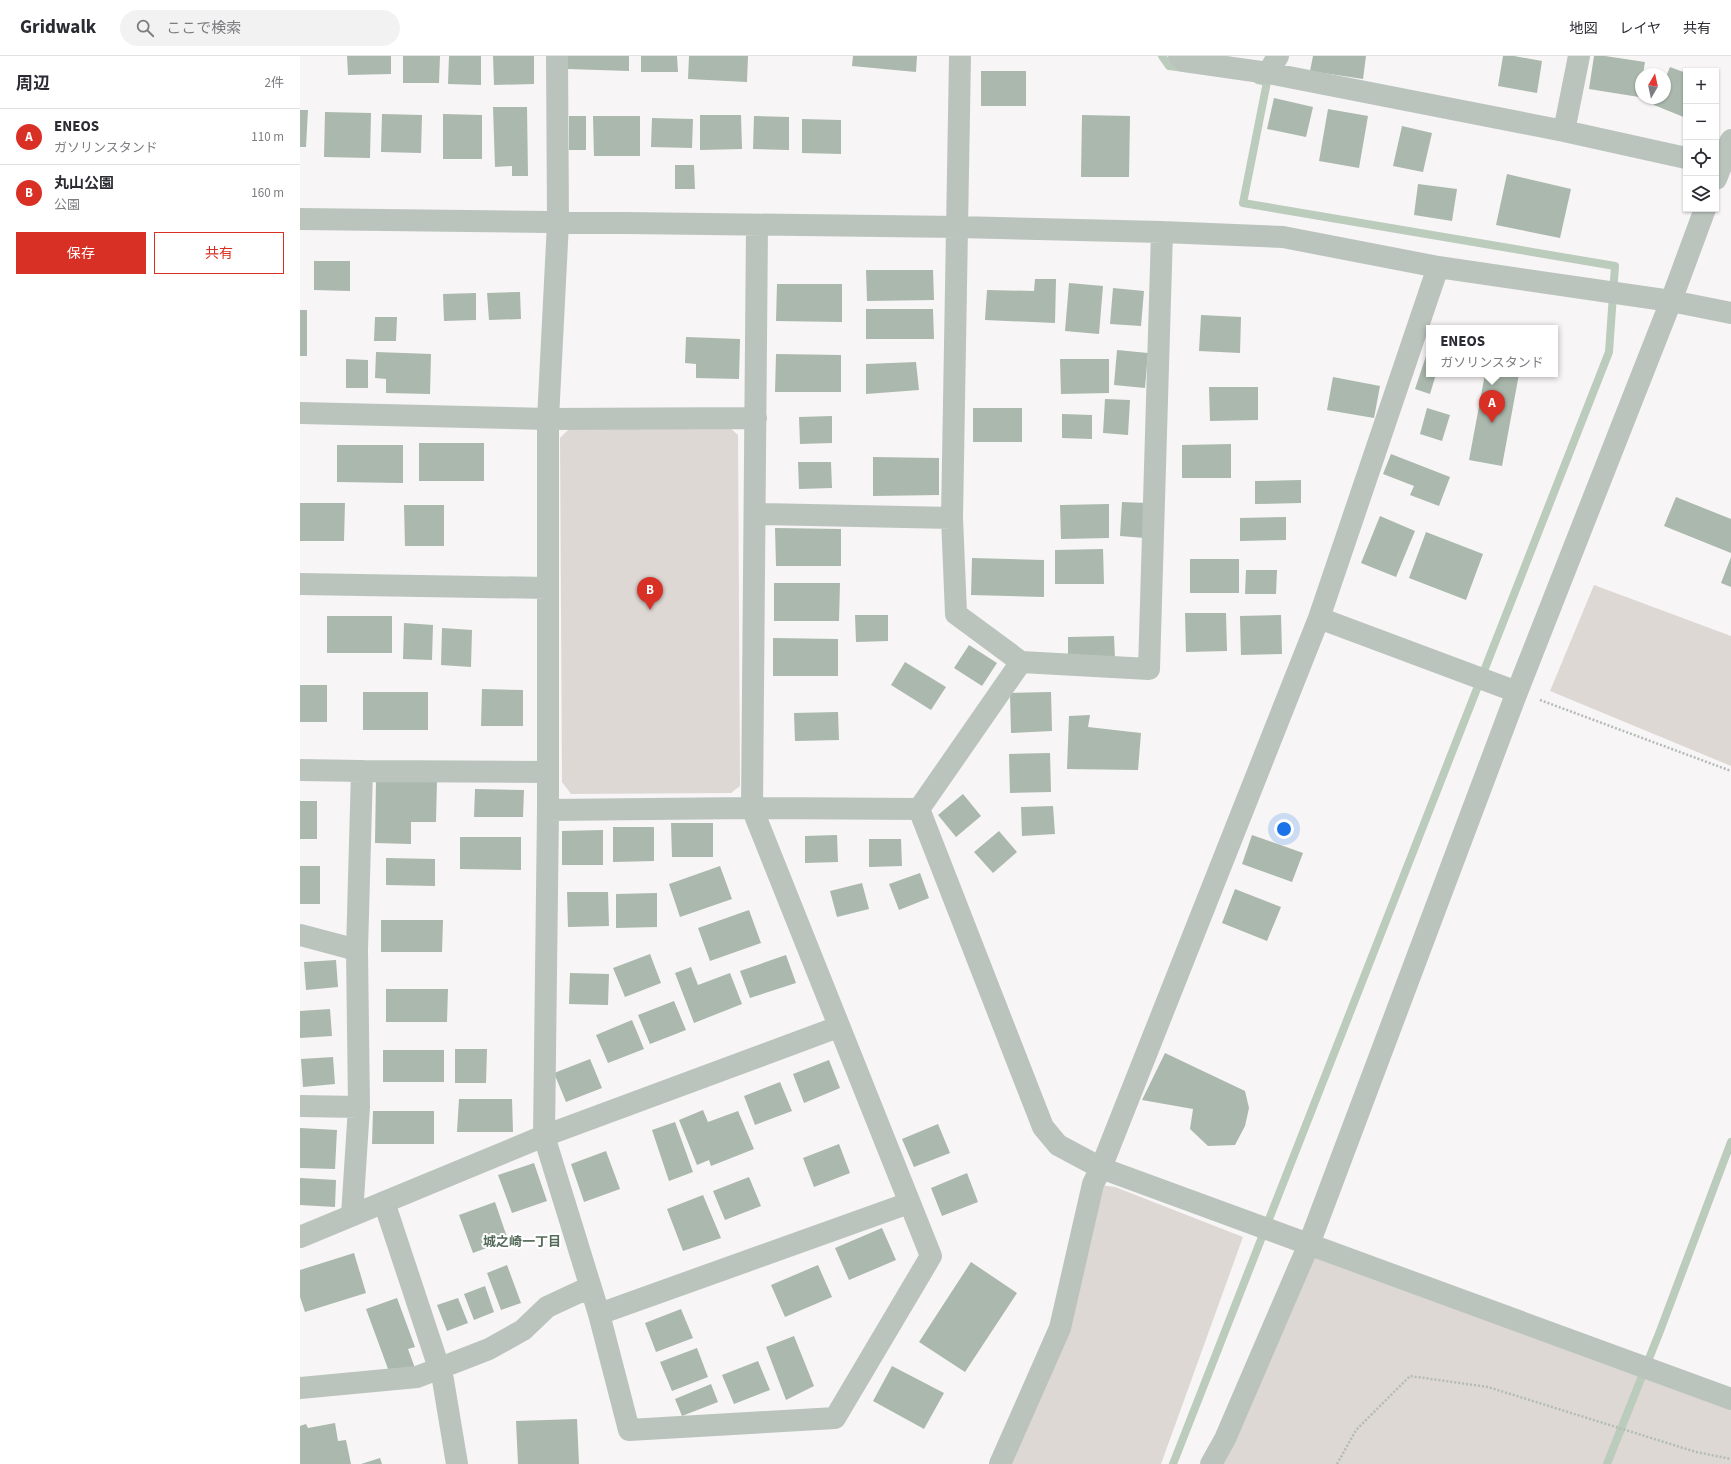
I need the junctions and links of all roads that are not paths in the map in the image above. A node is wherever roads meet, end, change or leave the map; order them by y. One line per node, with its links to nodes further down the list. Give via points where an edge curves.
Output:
1 (557, 56): 12 (street)
2 (960, 56): 14 (street)
3 (1179, 56): 5 (street, via 1184,62)
4 (1579, 56): 6 (street)
5 (1273, 65): 6 (street)
6 (1564, 131): 8 (street)
7 (1731, 140): 9 (street)
8 (1683, 157)
9 (1719, 168)
10 (1704, 212): 17 (street)
11 (300, 219): 12 (street)
12 (558, 223): 13 (street); 21 (street)
13 (757, 225): 14 (street); 20 (street)
14 (958, 227): 15 (street); 23 (street)
15 (1162, 232): 16 (street, via 1283,237); 27 (street, via 1149,669)
16 (1438, 267): 17 (street); 26 (street)
17 (1671, 301): 18 (street); 28 (street)
18 (1731, 313)
19 (300, 413): 21 (street)
20 (756, 418): 21 (street); 22 (street)
21 (548, 419): 25 (street)
22 (756, 514): 23 (street); 32 (street)
23 (952, 518): 27 (street, via 956,614)
24 (300, 584): 25 (street)
25 (547, 588): 31 (street)
26 (1319, 618): 28 (street); 41 (street)
27 (1021, 662): 33 (street)
28 (1517, 692): 46 (street)
29 (300, 770): 30 (street)
30 (362, 771): 31 (street); 36 (street)
31 (548, 772): 34 (street)
32 (752, 808): 33 (street); 34 (street); 37 (street)
33 (919, 809): 41 (street, via 1043,1127 1058,1145)
34 (548, 810): 40 (street)
35 (300, 935): 36 (street)
36 (357, 950): 39 (street)
37 (838, 1026): 40 (street); 43 (street)
38 (300, 1106): 39 (street)
39 (359, 1108): 44 (street)
40 (544, 1136): 42 (street); 47 (street)
41 (1101, 1168): 46 (street); 53 (street, via 1093,1184 1060,1328)
42 (384, 1202): 44 (street); 49 (street)
43 (909, 1203): 48 (street); 48 (street, via 931,1256 835,1418 629,1430)
44 (352, 1215): 45 (street)
45 (300, 1237)
46 (1309, 1244): 51 (street); 54 (street, via 1225,1439)
47 (590, 1287): 48 (street); 49 (street, via 547,1307 523,1330 489,1349)
48 (599, 1314)
49 (440, 1368): 50 (street, via 417,1377); 52 (street)
50 (300, 1388)
51 (1731, 1399)
52 (457, 1464)
53 (1000, 1464)
54 (1211, 1464)

